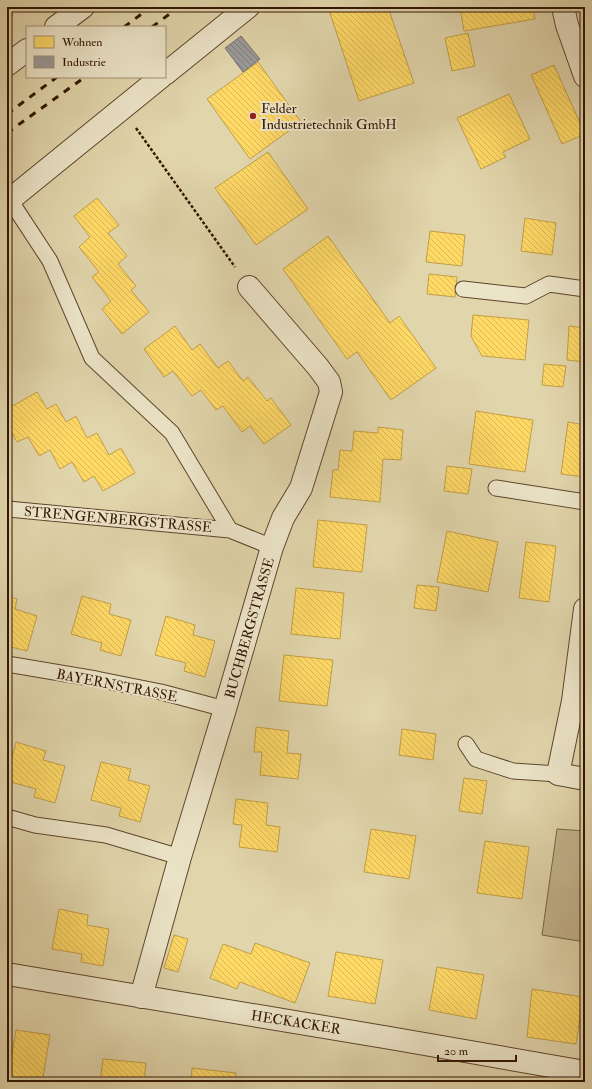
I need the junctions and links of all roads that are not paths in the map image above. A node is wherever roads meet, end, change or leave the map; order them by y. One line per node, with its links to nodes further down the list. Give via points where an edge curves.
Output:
1 (82, 7): 4 (street)
2 (248, 7): 7 (street)
3 (563, 7): 8 (street)
4 (57, 26)
5 (26, 51): 6 (street)
6 (7, 65)
7 (166, 73)
8 (585, 76)
9 (160, 78): 10 (street, STRENGENBERGSTRASSE)
10 (8, 201): 17 (lane, STRENGENBERGSTRASSE, via 50,260 92,358 172,433)
11 (249, 287): 18 (street, BUCHBERGSTRASSE, via 318,367 329,382 331,392 301,488 283,518)
12 (464, 289): 13 (lane, via 526,296 549,284)
13 (585, 289)
14 (496, 488): 15 (lane)
15 (585, 502)
16 (7, 507): 17 (lane, STRENGENBERGSTRASSE)
17 (230, 530): 18 (lane, STRENGENBERGSTRASSE)
18 (272, 547): 21 (street, BUCHBERGSTRASSE)
19 (585, 609): 23 (street, via 573,701)
20 (7, 664): 21 (lane, BAYERNSTRASSE, via 132,686)
21 (225, 709): 26 (street, BUCHBERGSTRASSE)
22 (466, 744): 23 (lane, via 476,759 513,771)
23 (558, 774): 24 (street)
24 (585, 779)
25 (7, 817): 26 (lane, via 35,825 106,836)
26 (180, 857): 28 (street, BUCHBERGSTRASSE)
27 (7, 974): 28 (street, HECKACKER)
28 (141, 997): 29 (street, HECKACKER)
29 (585, 1072)

